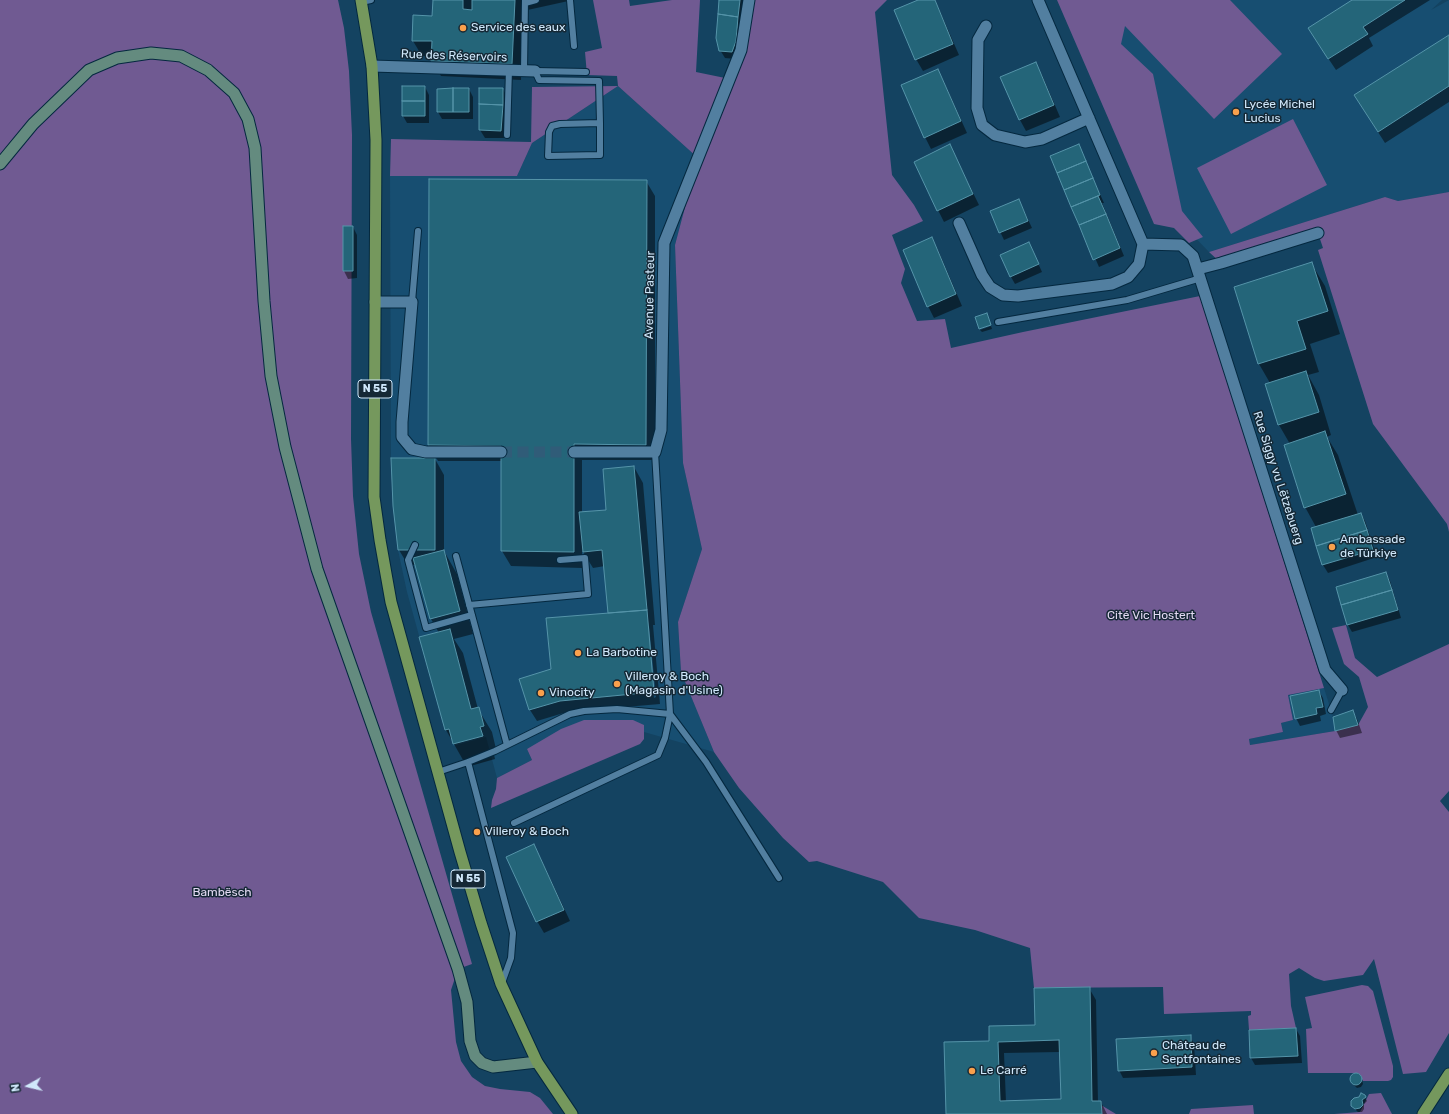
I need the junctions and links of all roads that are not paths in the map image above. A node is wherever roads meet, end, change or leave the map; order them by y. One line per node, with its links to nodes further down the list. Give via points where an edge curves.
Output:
1 (536, 0): 6 (lane)
2 (570, 0): 8 (lane)
3 (750, 0): 27 (street, Avenue Pasteur, via 741,50 664,243 661,430)
4 (1038, 0): 13 (street)
5 (365, 1): 9 (main road, N 55)
6 (524, 1): 11 (lane)
7 (986, 26): 13 (street, via 978,40 977,108 982,125 994,135 1025,142 1042,139)
8 (574, 46)
9 (372, 66): 10 (street, Rue des Réservoirs); 22 (main road, N 55, via 376,140)
10 (509, 70): 11 (street, Rue des Réservoirs); 15 (lane)
11 (530, 71): 12 (lane); 14 (lane, via 540,80 599,81)
12 (586, 72)
13 (1089, 118): 20 (street)
14 (600, 123): 14 (lane, via 600,155 548,156 549,132 552,126)
15 (507, 135)
16 (0, 164): 42 (main road, via 33,124 89,70 117,58 150,52 180,56 208,70 234,93 248,119 255,148 271,376 285,447 317,569 458,969 467,1002 470,1041 475,1056 482,1063 493,1067)
17 (959, 223): 20 (street, via 982,275 990,287 1004,295 1018,296 1112,284 1128,277 1139,264)
18 (418, 231): 23 (lane)
19 (1318, 233): 21 (street, via 1221,263)
20 (1143, 244): 21 (street, Rue Siggy vu Lëtzebuerg, via 1181,245 1193,256)
21 (1199, 274): 24 (lane, via 1127,300); 33 (street, Rue Siggy vu Lëtzebuerg, via 1325,670)
22 (375, 302): 23 (street); 38 (main road, N 55, via 374,497 391,602)
23 (412, 302): 25 (street, via 402,438 412,449 426,452)
24 (998, 322)
25 (501, 452)
26 (574, 452): 27 (street)
27 (655, 452): 35 (lane)
28 (415, 545): 32 (lane, via 408,560 426,628)
29 (456, 556): 31 (lane)
30 (560, 560): 31 (lane, via 585,558 588,594)
31 (469, 605): 32 (lane)
32 (472, 615): 36 (lane)
33 (1342, 690): 34 (lane)
34 (1331, 710)
35 (670, 714): 36 (lane, via 617,709 584,711 560,718); 39 (lane, via 658,755); 40 (lane, via 706,762)
36 (507, 745): 37 (lane)
37 (468, 762): 38 (lane); 41 (lane, via 513,933 511,958)
38 (438, 772): 41 (main road, N 55)
39 (514, 823)
40 (779, 878)
41 (501, 984): 42 (main road, N 55)
42 (537, 1062): 44 (main road, N 55)
43 (1449, 1074): 45 (main road)
44 (572, 1114)
45 (1423, 1114)

